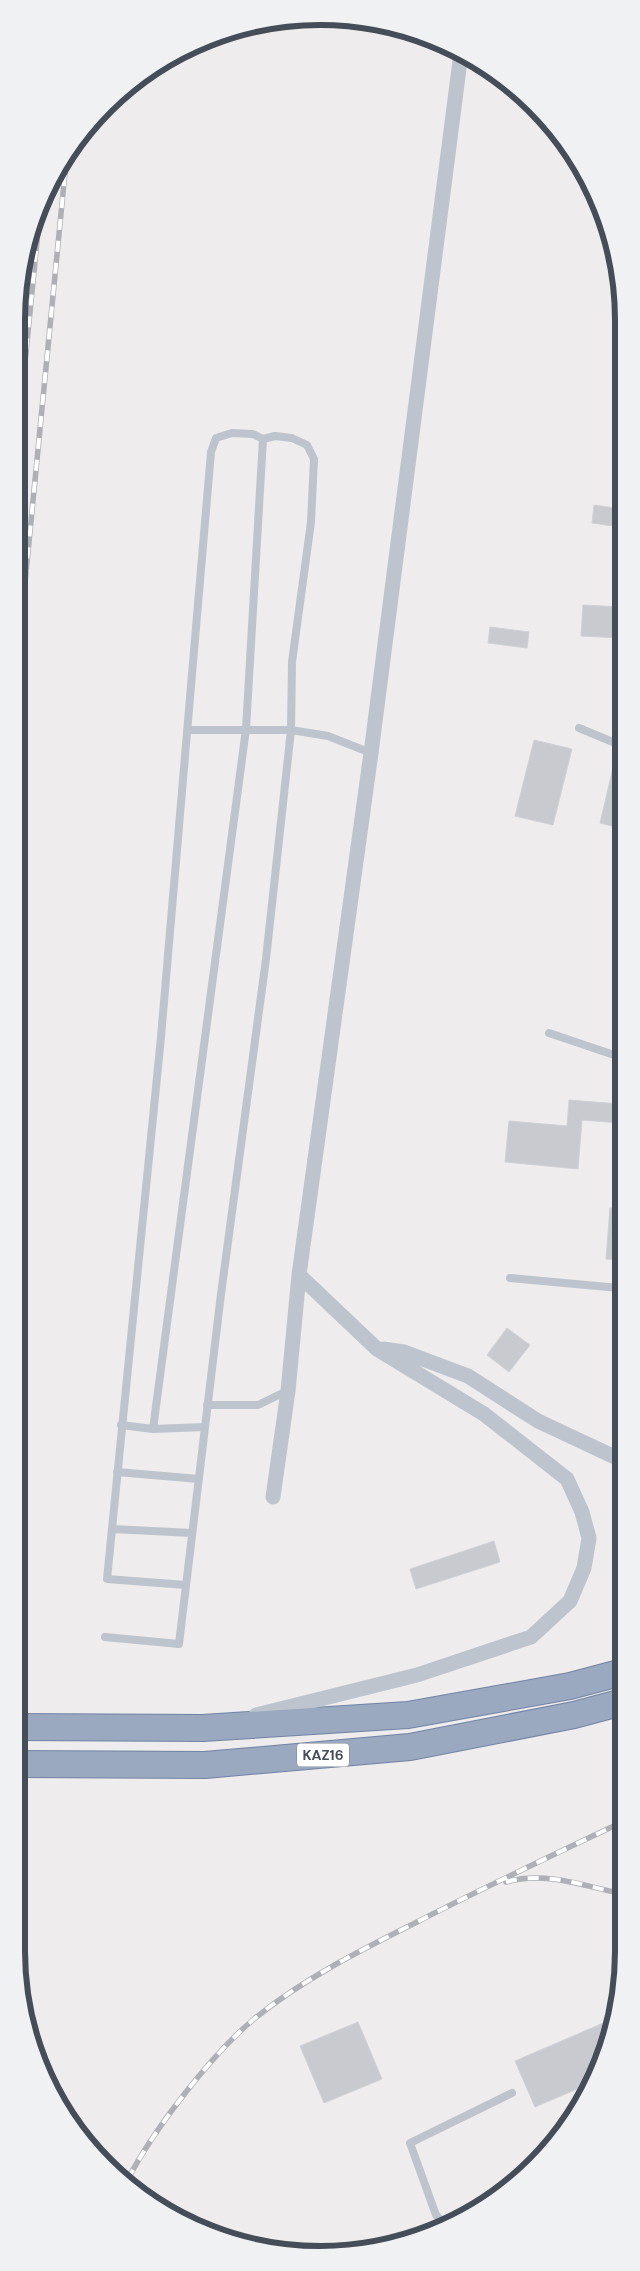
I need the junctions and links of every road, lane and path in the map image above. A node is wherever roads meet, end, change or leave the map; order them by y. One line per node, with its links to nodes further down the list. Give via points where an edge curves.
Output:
1 (460, 61): 8 (street)
2 (263, 439): 4 (lane); 5 (lane, via 253,434 232,433 216,438 212,452); 6 (lane, via 275,436 292,438 307,445 314,459 310,522 292,662)
3 (579, 728): 7 (lane)
4 (246, 729): 5 (lane); 6 (lane); 19 (lane)
5 (188, 730): 17 (lane)
6 (291, 730): 8 (lane, via 328,736); 16 (lane, via 266,959)
7 (615, 743)
8 (371, 753): 11 (street)
9 (549, 1033): 10 (lane)
10 (615, 1055)
11 (299, 1274): 14 (street); 15 (street)
12 (510, 1278): 13 (lane)
13 (615, 1288)
14 (377, 1349): 20 (street, via 404,1352 468,1376 538,1421); 31 (street, via 484,1414 567,1479 582,1512 589,1538 584,1568 570,1601 531,1637 417,1675)
15 (288, 1391): 16 (lane, via 258,1405); 23 (street)
16 (207, 1405): 18 (lane)
17 (122, 1425): 19 (lane); 21 (lane)
18 (205, 1427): 19 (lane); 22 (lane)
19 (153, 1429)
20 (615, 1457)
21 (117, 1472): 22 (lane); 24 (lane)
22 (199, 1479): 25 (lane)
23 (273, 1497)
24 (112, 1529): 25 (lane); 26 (lane, via 107,1579)
25 (192, 1533): 26 (lane)
26 (186, 1586): 27 (lane, via 179,1644)
27 (105, 1637)
28 (615, 1674): 31 (highway, KAZ16, via 570,1686 408,1715)
29 (615, 1704): 32 (highway, KAZ16, via 410,1747 205,1765)
30 (25, 1727): 31 (highway, KAZ16)
31 (203, 1728)
32 (25, 1764)
33 (512, 2093): 34 (lane, via 410,2143)
34 (441, 2220)

